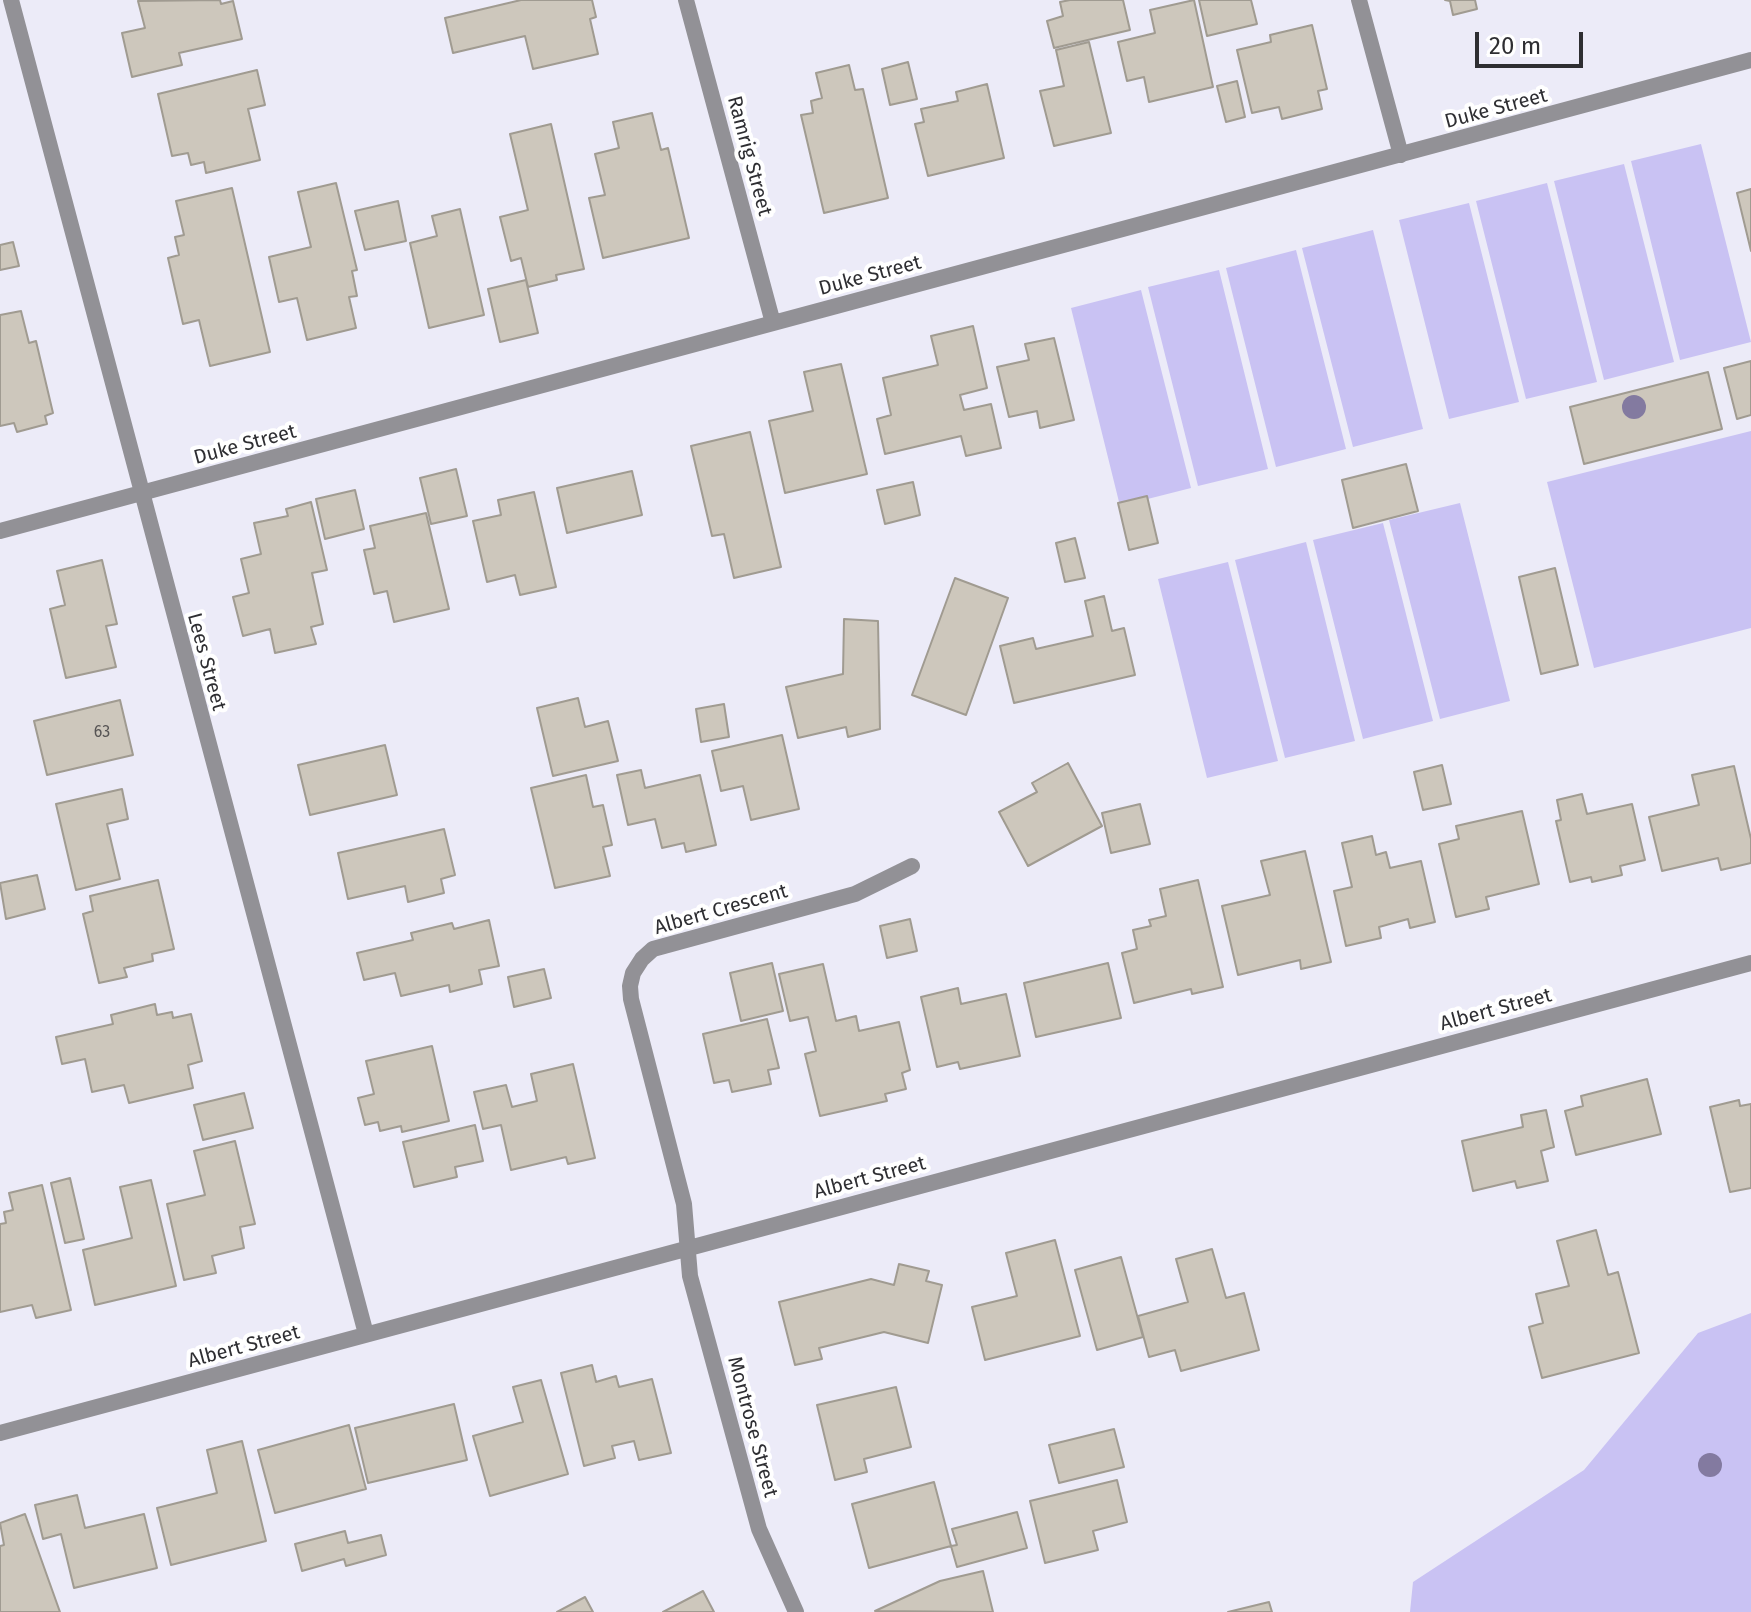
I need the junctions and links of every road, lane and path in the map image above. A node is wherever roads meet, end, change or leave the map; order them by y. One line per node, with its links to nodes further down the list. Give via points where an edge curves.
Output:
1 (11, 0): 7 (street, Lees Street)
2 (686, 0): 6 (street, Ramrig Street)
3 (1359, 0): 5 (street)
4 (1751, 60): 5 (street, Duke Street)
5 (1401, 155): 6 (street, Duke Street)
6 (773, 323): 7 (street, Duke Street)
7 (142, 493): 8 (street, Duke Street); 12 (street, Lees Street)
8 (0, 531)
9 (912, 866): 11 (street, Albert Crescent, via 855,894 653,949 637,966 631,999 684,1204)
10 (1751, 963): 11 (street, Albert Street)
11 (689, 1247): 12 (street, Albert Street); 14 (street, Montrose Street, via 690,1276 752,1505)
12 (366, 1334): 13 (street, Albert Street)
13 (0, 1433)
14 (796, 1612)

